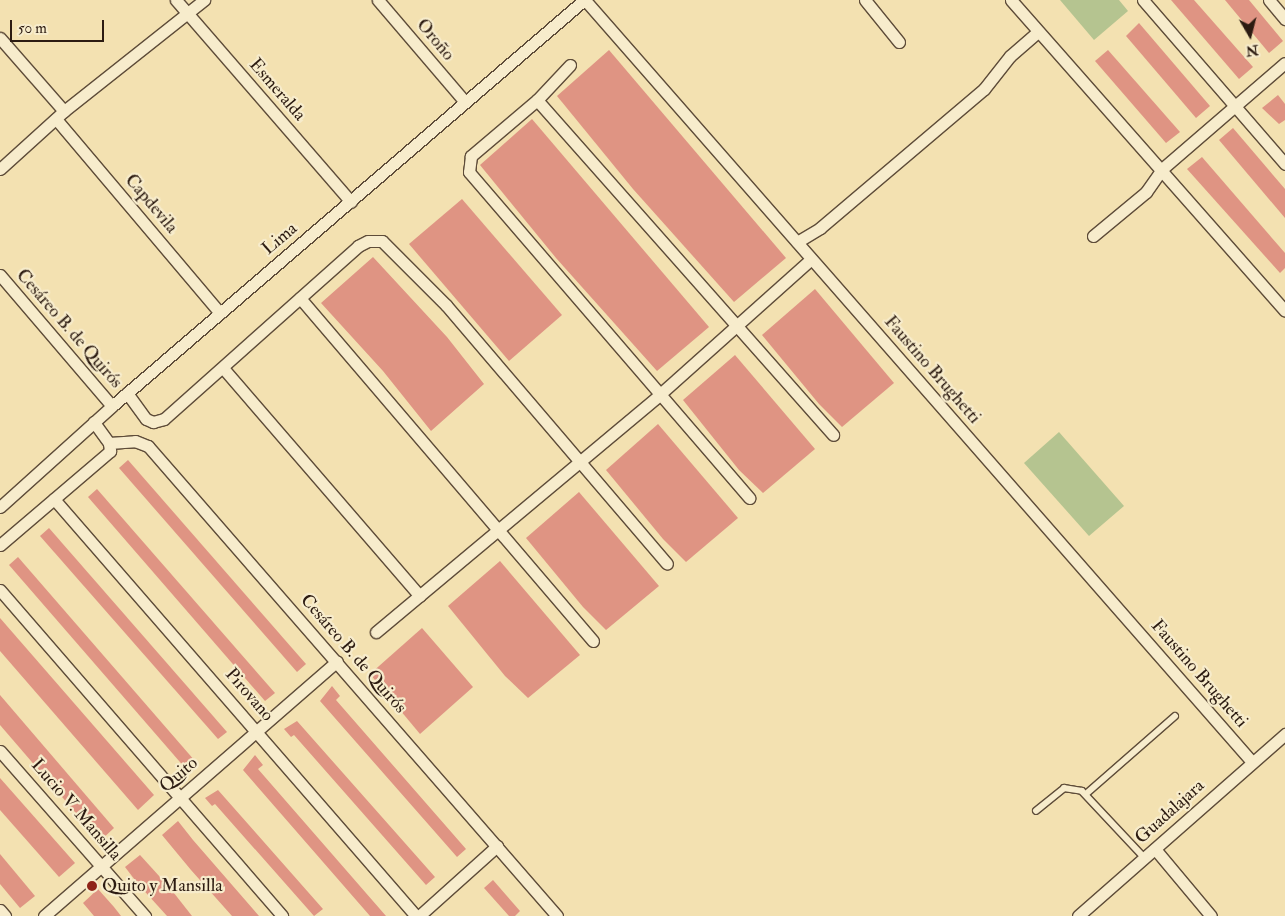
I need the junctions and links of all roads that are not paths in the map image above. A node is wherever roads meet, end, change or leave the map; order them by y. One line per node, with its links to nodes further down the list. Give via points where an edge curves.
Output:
1 (176, 0): 9 (street, Esmeralda)
2 (204, 0): 9 (street)
3 (378, 0): 17 (street, Oroño)
4 (585, 0): 17 (street, Lima); 25 (street, Faustino Brughetti)
5 (865, 0): 13 (street)
6 (1012, 0): 11 (street)
7 (1143, 0): 18 (street)
8 (1268, 0): 10 (street)
9 (187, 13): 19 (street); 23 (street, Esmeralda)
10 (1285, 19)
11 (1038, 32): 22 (street); 25 (street, via 1010,56 984,89 820,228)
12 (0, 38): 19 (street, Capdevila)
13 (899, 42)
14 (1285, 63): 18 (street)
15 (570, 65): 16 (street)
16 (537, 100): 31 (street); 34 (street, via 471,156 469,172)
17 (465, 102): 23 (street, Lima)
18 (1235, 106): 20 (street); 22 (street)
19 (60, 115): 21 (street); 30 (street, Capdevila)
20 (1285, 164)
21 (0, 169)
22 (1162, 169): 24 (street, via 1146,192); 29 (street)
23 (351, 202): 30 (street, Lima)
24 (1093, 236)
25 (797, 242): 26 (street, Faustino Brughetti)
26 (812, 259): 31 (street); 55 (street, Faustino Brughetti)
27 (0, 275): 35 (street, Cesáreo B. de Quirós)
28 (300, 298): 32 (street); 39 (street, via 358,246 368,241 382,241 446,305); 43 (street)
29 (1285, 311)
30 (220, 313): 33 (street, Lima)
31 (736, 326): 34 (street); 37 (street)
32 (222, 368): 33 (street, via 164,419 153,422 146,419); 47 (street)
33 (127, 393): 35 (street, Lima)
34 (658, 396): 39 (street); 40 (street)
35 (112, 406): 36 (street, Lima)
36 (94, 422): 38 (street); 42 (street, Lima)
37 (833, 435)
38 (109, 443): 41 (street, via 110,451); 50 (street, Cesáreo B. de Quirós, via 135,441 148,446)
39 (580, 462): 43 (street); 45 (street)
40 (749, 498)
41 (54, 499): 44 (street); 52 (street, Pirovano)
42 (0, 506)
43 (498, 530): 47 (street); 49 (street)
44 (0, 545)
45 (667, 564)
46 (0, 590): 57 (street)
47 (420, 596): 48 (street)
48 (376, 632)
49 (592, 641)
50 (337, 661): 52 (street, Quito); 59 (street, Cesáreo B. de Quirós)
51 (1175, 716): 56 (lane)
52 (258, 731): 57 (street, Quito); 68 (street, Pirovano)
53 (1285, 734): 55 (street, Guadalajara)
54 (0, 751): 62 (street, Lucio V. Mansilla)
55 (1252, 762): 60 (street, Guadalajara)
56 (1086, 794): 58 (lane, via 1064,788); 61 (lane)
57 (178, 799): 62 (street, Quito); 67 (street)
58 (1036, 811)
59 (497, 846): 68 (street); 69 (street, Cesáreo B. de Quirós)
60 (1155, 849): 61 (street, Guadalajara); 71 (street)
61 (1145, 858): 70 (street, Guadalajara)
62 (102, 867): 65 (street, Quito); 66 (street, Lucio V. Mansilla)
63 (0, 910): 64 (street)
64 (5, 916)
65 (44, 916)
66 (145, 916)
67 (282, 916)
68 (418, 916)
69 (557, 916)
70 (1078, 916)
71 (1211, 916)

